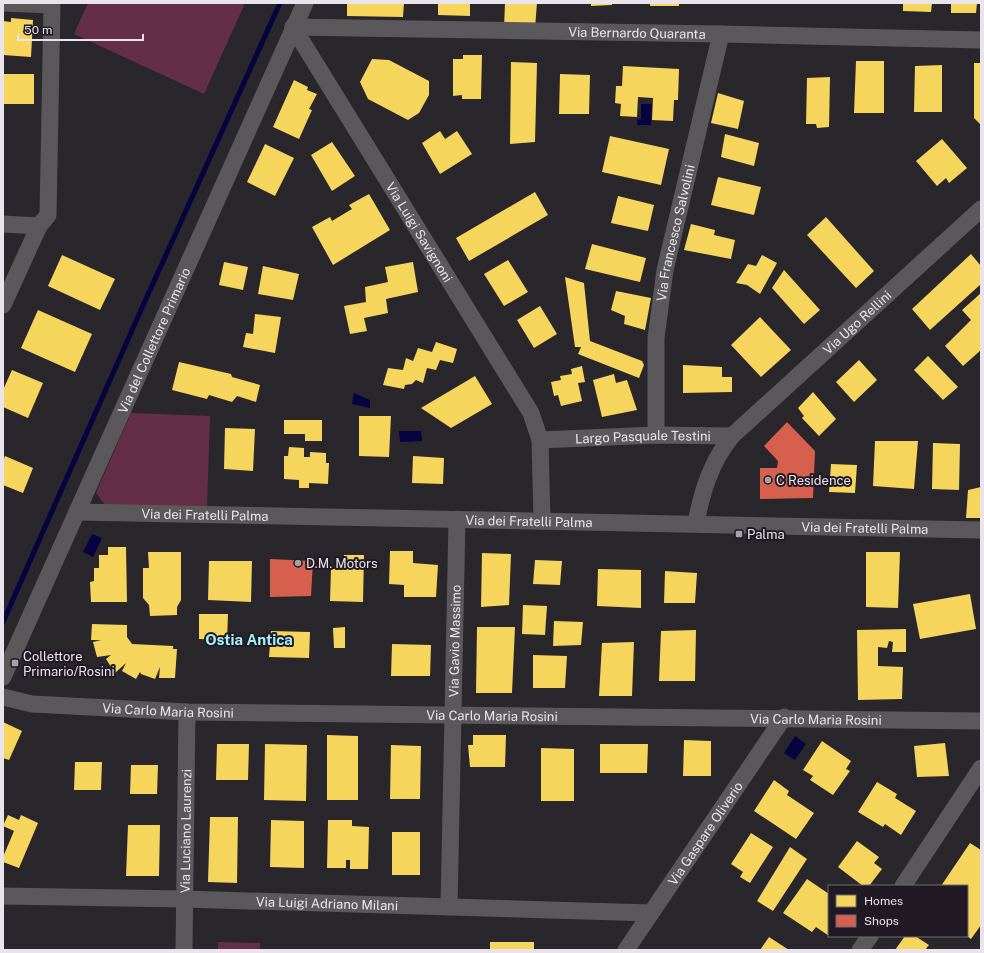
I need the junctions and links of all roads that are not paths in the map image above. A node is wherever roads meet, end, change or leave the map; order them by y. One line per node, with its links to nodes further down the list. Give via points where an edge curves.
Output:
1 (3, 3): 8 (street, via 52,4 48,215)
2 (305, 3): 3 (street, Via del Collettore Primario)
3 (294, 27): 4 (street, Via Bernardo Quaranta); 12 (street, Via Luigi Savignoni, via 531,413); 13 (street, Via del Collettore Primario)
4 (721, 34): 5 (street, Via Bernardo Quaranta); 10 (street, Via Francesco Salvolini, via 665,270 656,338)
5 (981, 40)
6 (981, 209): 11 (street, Via Ugo Rellini)
7 (3, 224): 8 (street)
8 (39, 226): 9 (street)
9 (3, 305)
10 (656, 435): 11 (street, Largo Pasquale Testini); 12 (street, Largo Pasquale Testini)
11 (732, 436): 16 (street, Largo Pasquale Testini, via 718,456 704,487)
12 (540, 440): 15 (street)
13 (76, 512): 14 (street, Via dei Fratelli Palma); 18 (street, Via del Collettore Primario)
14 (457, 519): 15 (street, Via dei Fratelli Palma); 21 (street, Via Gavio Massimo)
15 (542, 521): 16 (street, Via dei Fratelli Palma)
16 (696, 523): 17 (street, Via dei Fratelli Palma)
17 (981, 530)
18 (3, 677)
19 (3, 697): 20 (street, Via Carlo Maria Rosini, via 32,704)
20 (187, 712): 21 (street, Via Carlo Maria Rosini); 28 (street, Via Luciano Laurenzi)
21 (453, 714): 22 (street, Via Carlo Maria Rosini); 29 (street, Via Gavio Massimo)
22 (784, 717): 23 (street, Via Carlo Maria Rosini); 30 (street, Via Gaspare Oliverio)
23 (981, 721)
24 (981, 768): 25 (street)
25 (976, 789): 26 (street)
26 (904, 885)
27 (3, 896): 28 (street, Via Luigi Adriano Milani)
28 (184, 899): 29 (street, Via Luigi Adriano Milani); 32 (street, Via Luciano Laurenzi)
29 (449, 906): 30 (street, Via Luigi Adriano Milani)
30 (651, 912): 33 (street, Via Gaspare Oliverio)
31 (869, 937): 34 (street)
32 (184, 950)
33 (626, 950)
34 (860, 950)

